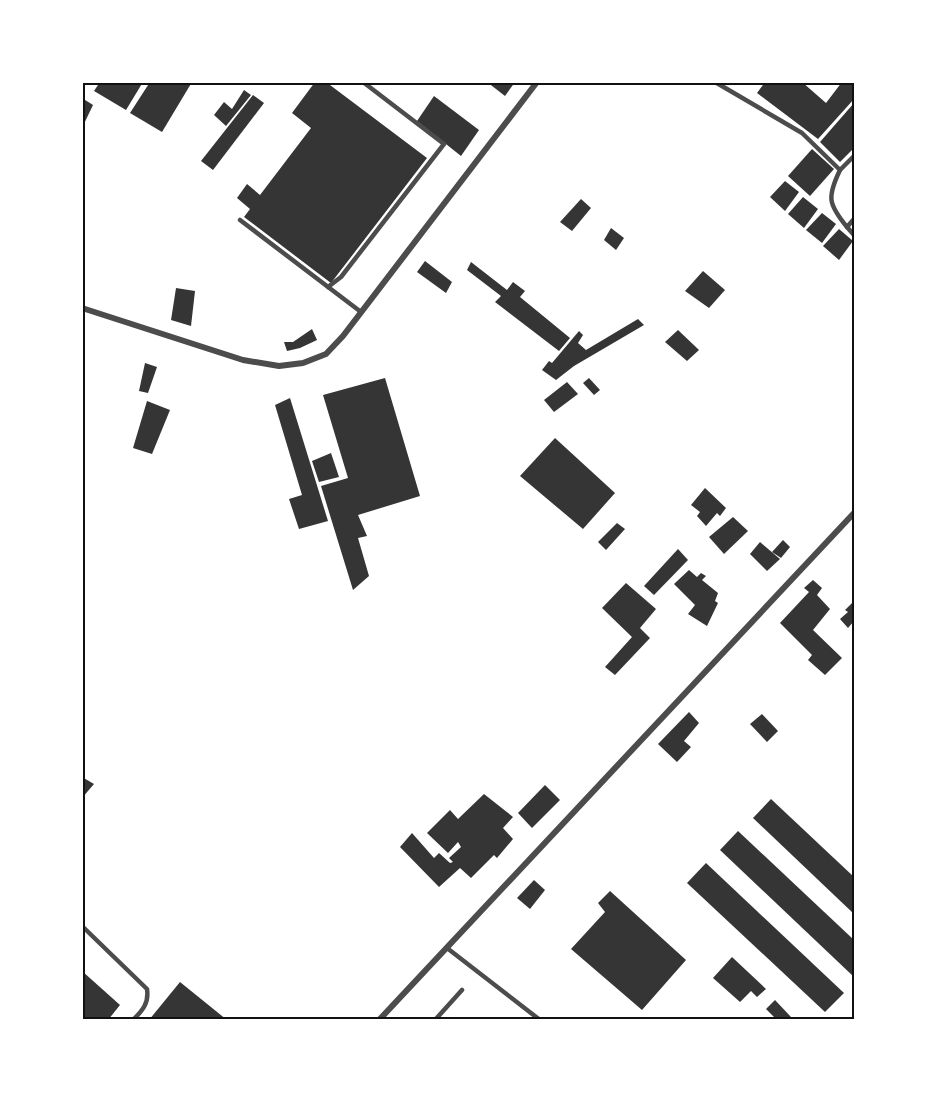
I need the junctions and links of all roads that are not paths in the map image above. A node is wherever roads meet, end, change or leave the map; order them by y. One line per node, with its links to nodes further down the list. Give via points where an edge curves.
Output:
1 (363, 82): 10 (lane, via 444,144 341,277)
2 (537, 82): 12 (street)
3 (715, 82): 5 (lane, via 802,134)
4 (855, 156): 5 (lane)
5 (840, 170): 8 (lane, via 831,189 832,205)
6 (855, 219): 8 (lane)
7 (240, 220): 10 (lane)
8 (847, 227): 9 (lane)
9 (855, 235)
10 (328, 287): 12 (lane)
11 (82, 308): 12 (street, via 243,360 279,366 303,363 326,354)
12 (361, 312)
13 (855, 513): 15 (street)
14 (82, 926): 17 (lane, via 147,989 145,1007)
15 (447, 948): 18 (street); 20 (lane)
16 (462, 990): 19 (lane)
17 (133, 1020)
18 (379, 1020)
19 (435, 1020)
20 (540, 1020)

